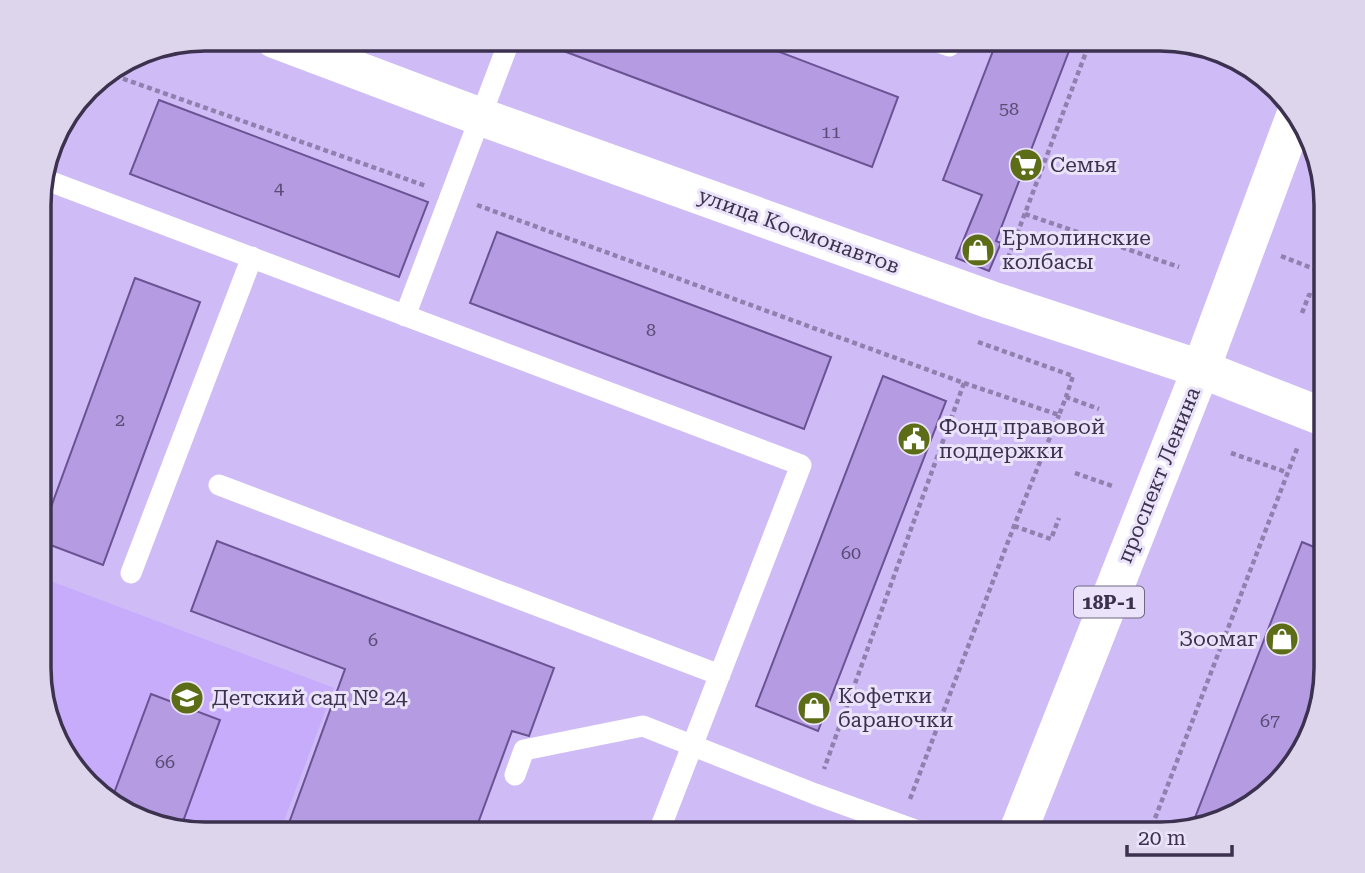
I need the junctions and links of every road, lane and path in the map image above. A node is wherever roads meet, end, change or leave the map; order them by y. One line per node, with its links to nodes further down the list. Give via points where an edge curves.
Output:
1 (308, 51): 5 (street, улица Космонавтов)
2 (505, 51): 5 (lane)
3 (1086, 51): 9 (path)
4 (119, 77): 8 (path)
5 (481, 117): 8 (lane); 17 (street, улица Космонавтов, via 991,300)
6 (1292, 125): 17 (street, проспект Ленина / 18Р-1)
7 (53, 182): 10 (lane)
8 (451, 195): 15 (lane); 18 (path)
9 (1025, 214): 11 (path); 12 (path)
10 (251, 257): 15 (lane); 29 (lane)
11 (1179, 267)
12 (1003, 270)
13 (1314, 296): 14 (path, via 1309,295)
14 (1302, 313)
15 (405, 316): 30 (lane, via 801,465)
16 (978, 342): 19 (path, via 1073,376)
17 (1200, 369): 21 (street, улица Космонавтов); 38 (street, проспект Ленина / 18Р-1)
18 (964, 383): 22 (path); 33 (path)
19 (1066, 397): 20 (path); 22 (path)
20 (1099, 409)
21 (1314, 414)
22 (1059, 415): 28 (path)
23 (1314, 425): 25 (path)
24 (1231, 453): 25 (path)
25 (1287, 472): 39 (path)
26 (219, 485): 30 (lane)
27 (1059, 518): 28 (path, via 1051,540)
28 (1014, 526): 37 (path)
29 (131, 573)
30 (720, 675): 31 (lane)
31 (693, 746): 32 (lane, via 643,726 524,750); 33 (lane); 34 (lane)
32 (515, 775)
33 (815, 794): 35 (path); 36 (lane)
34 (664, 822)
35 (804, 822)
36 (893, 822)
37 (902, 822)
38 (1022, 822)
39 (1154, 822)

